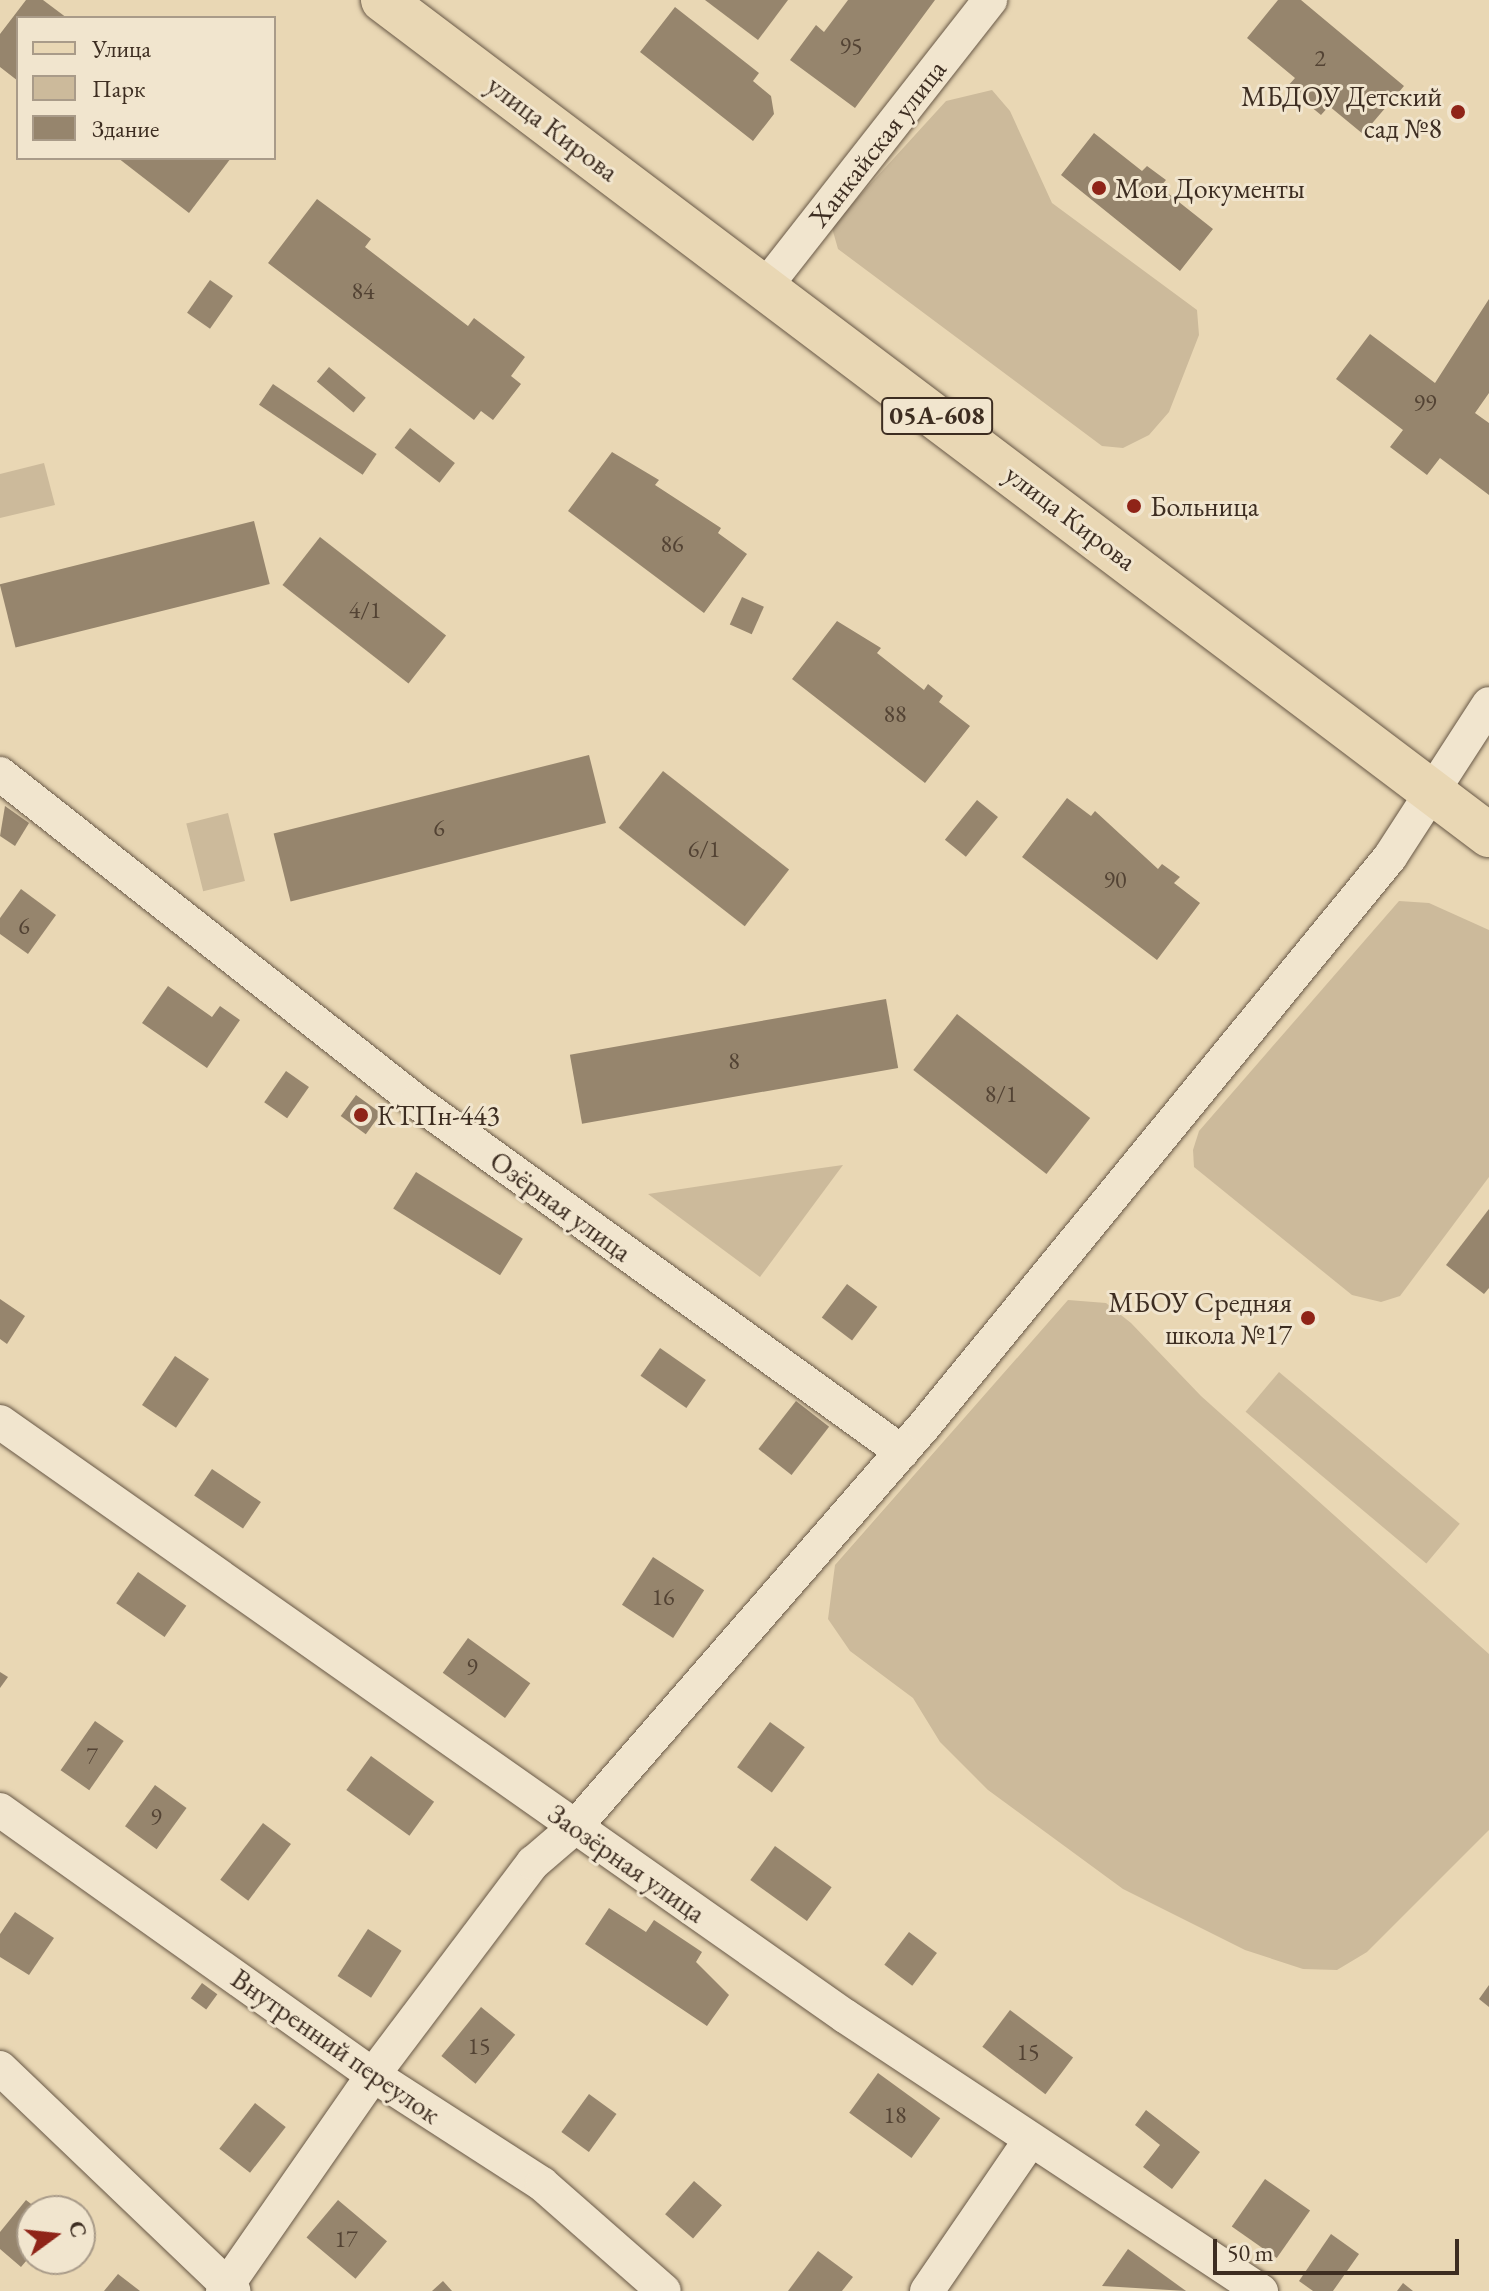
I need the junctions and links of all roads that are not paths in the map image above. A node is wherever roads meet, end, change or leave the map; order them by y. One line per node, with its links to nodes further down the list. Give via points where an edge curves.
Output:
1 (383, 0): 3 (main road, улица Кирова / 05А-608)
2 (990, 0): 3 (street, Ханкайская улица)
3 (765, 287): 6 (main road, улица Кирова / 05А-608)
4 (1489, 704): 6 (street)
5 (0, 774): 9 (street, Озёрная улица, via 417,1102)
6 (1428, 789): 7 (main road, улица Кирова / 05А-608); 9 (street, via 1390,857)
7 (1489, 835)
8 (0, 1422): 11 (street, Заозёрная улица)
9 (902, 1452): 11 (street)
10 (0, 1810): 13 (street, Внутренний переулок)
11 (575, 1827): 13 (street, via 533,1863); 14 (street, Заозёрная улица)
12 (0, 2068): 15 (street)
13 (373, 2075): 15 (street); 16 (street, Внутренний переулок, via 542,2184)
14 (1029, 2142): 17 (street); 18 (street, Заозёрная улица, via 1185,2235)
15 (228, 2289)
16 (664, 2291)
17 (927, 2291)
18 (1261, 2291)

